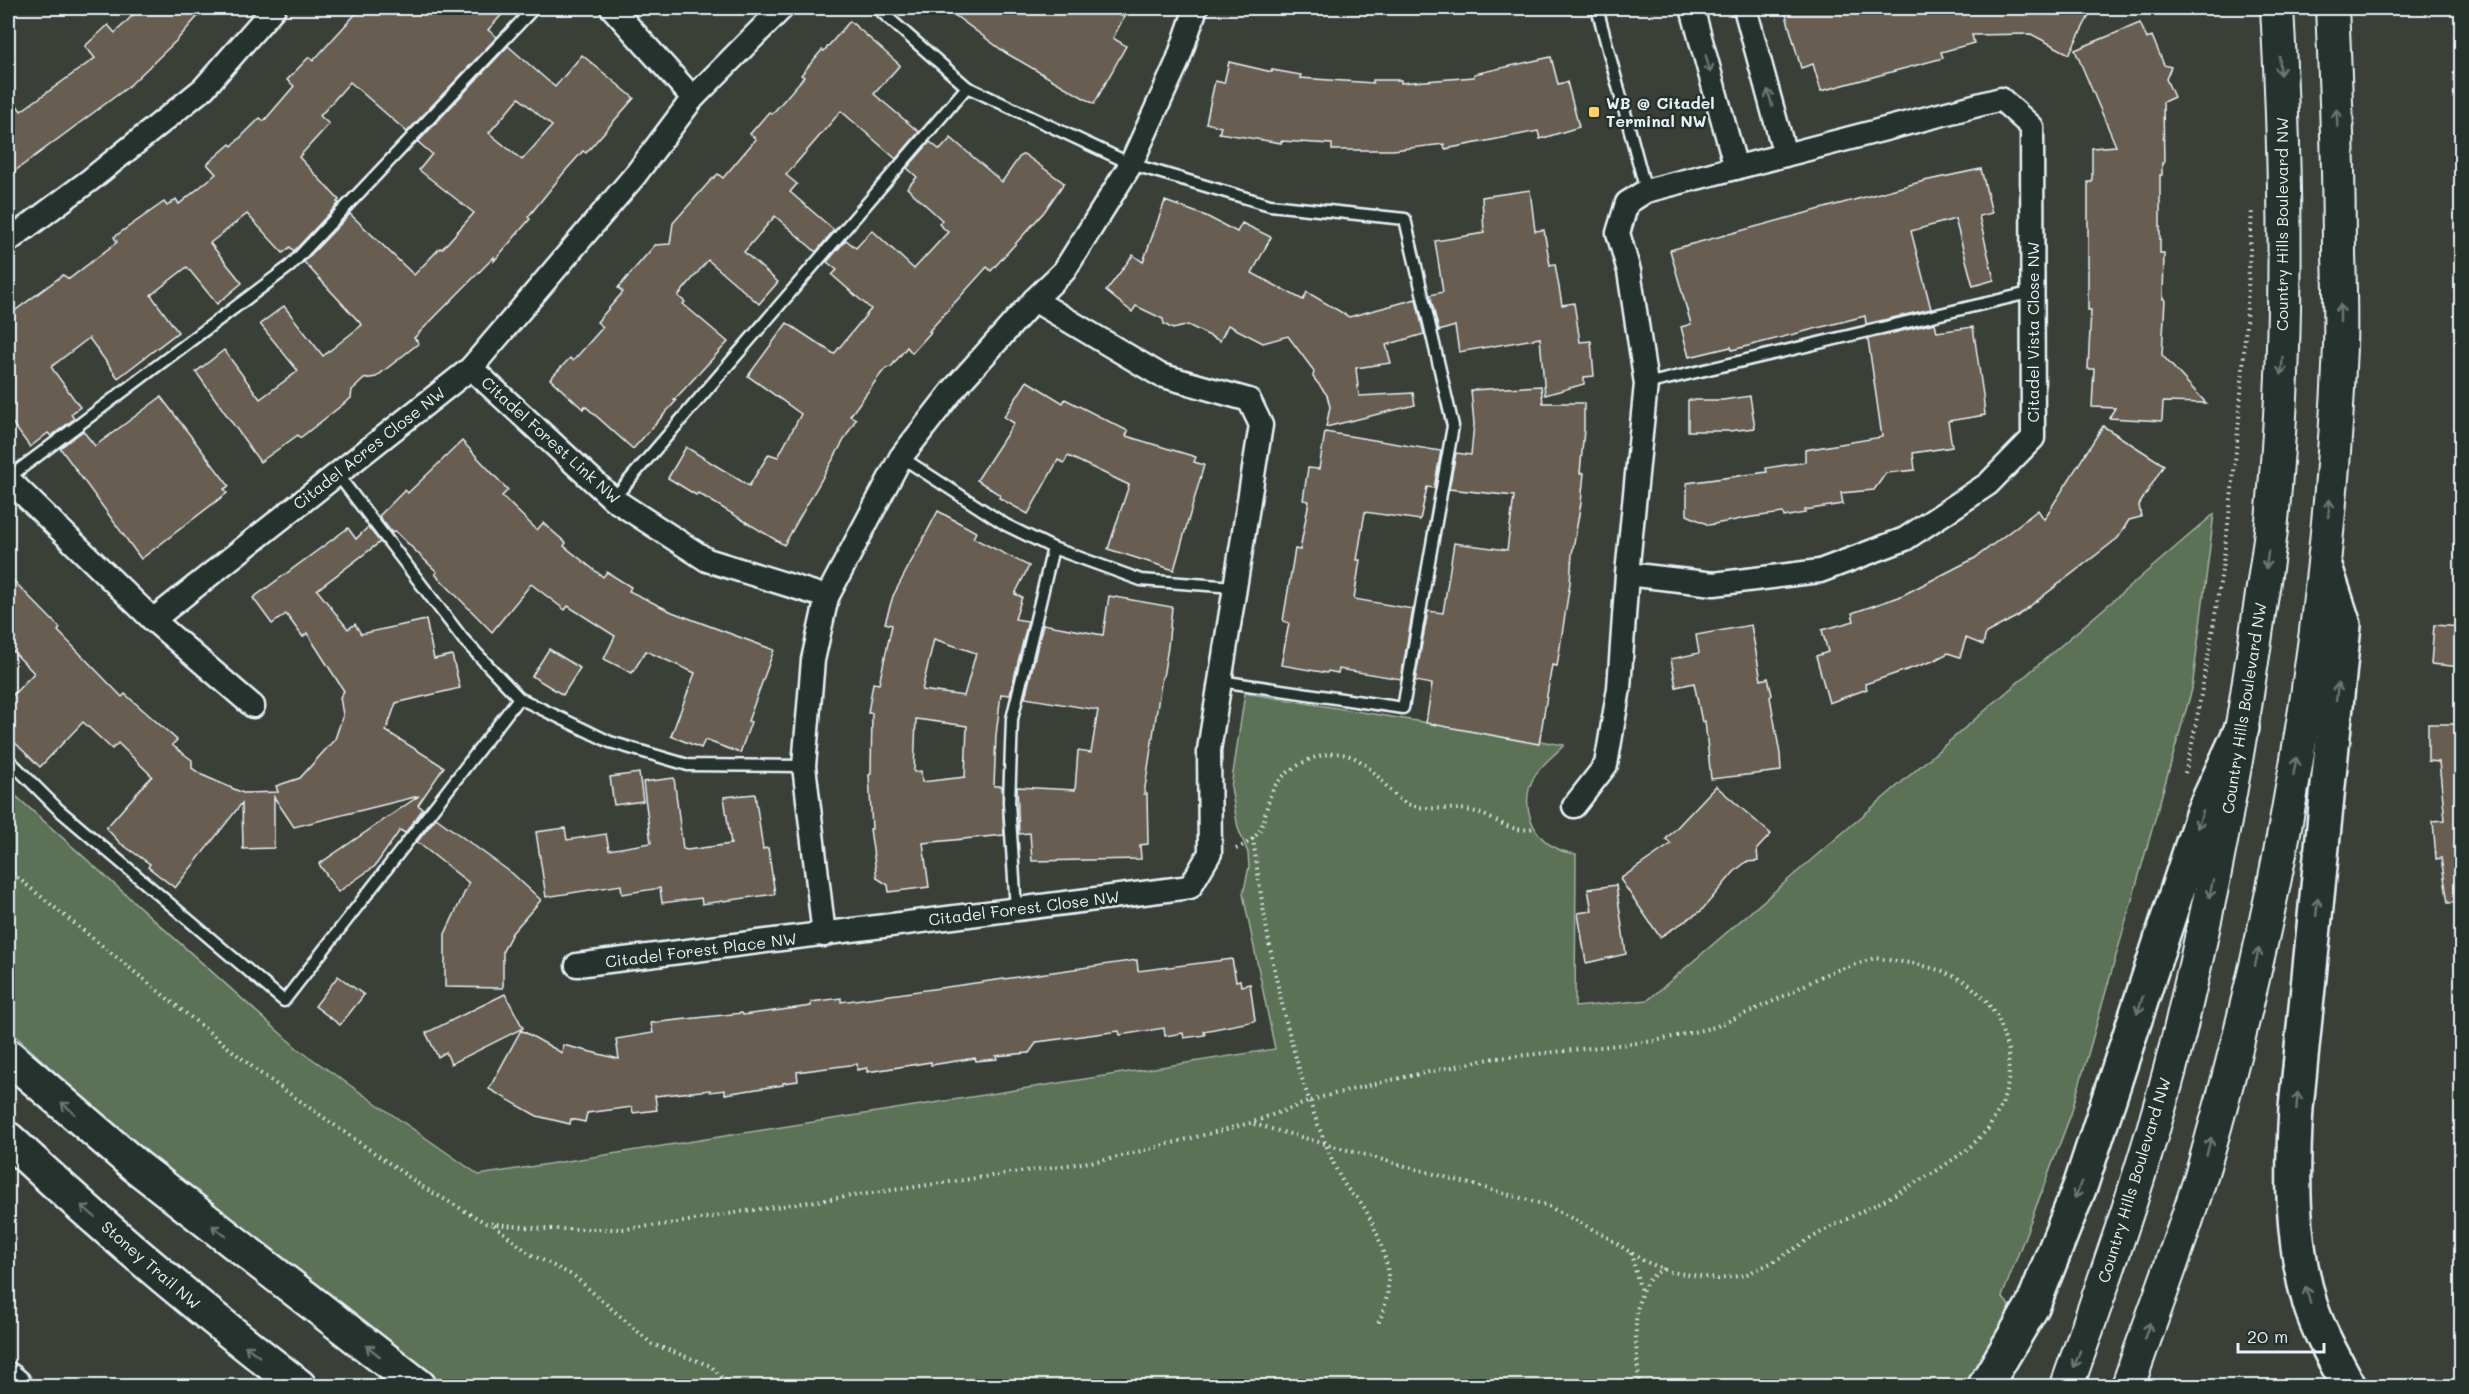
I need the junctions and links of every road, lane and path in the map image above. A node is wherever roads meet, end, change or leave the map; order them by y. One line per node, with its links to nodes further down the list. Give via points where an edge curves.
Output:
1 (274, 8): 19 (street, via 204,88)
2 (534, 8): 26 (lane, via 290,266)
3 (612, 8): 13 (street)
4 (782, 8): 13 (street, Citadel Acres Close NW)
5 (877, 8): 12 (lane)
6 (1196, 8): 15 (street, via 1177,63)
7 (1597, 8): 17 (lane)
8 (1692, 8): 16 (street, one-way to 16)
9 (1745, 8): 14 (street, one-way to 9)
10 (2277, 8): 37 (main road, Country Hills Boulevard NW, one-way to 37, via 2285,222 2280,403 2271,532)
11 (2332, 8): 29 (main road, one-way to 11, via 2340,344 2339,144)
12 (967, 87): 15 (lane); 27 (lane)
13 (693, 98): 22 (street, Citadel Acres Close NW, via 636,174)
14 (1785, 155): 16 (street, Citadel Vista Close NW); 20 (street, Citadel Vista Close NW, via 2001,99 2032,127)
15 (1131, 164): 21 (street, via 1064,271); 34 (lane, via 1270,205 1405,219 1453,426 1403,708)
16 (1736, 168): 17 (street, Citadel Vista Close NW)
17 (1646, 191): 23 (street, Citadel Vista Close NW, via 1627,203 1618,233 1629,271)
18 (2252, 206): 40 (path, via 2245,366 2232,492 2217,610)
19 (8, 241)
20 (2034, 292): 23 (lane); 30 (street, Citadel Vista Close NW, via 2033,438 1988,484 1905,538 1820,571 1714,584)
21 (1034, 300): 24 (street, via 953,390); 31 (street, Citadel Forest Close NW, via 1160,375 1249,400 1261,425)
22 (471, 368): 25 (street, Citadel Acres Close NW); 27 (street, Citadel Forest Link NW)
23 (1646, 384): 30 (street, Citadel Vista Close NW)
24 (901, 457): 28 (lane, via 1006,525); 32 (street)
25 (337, 474): 33 (street, Citadel Acres Close NW); 35 (lane, via 463,639)
26 (8, 479): 33 (street)
27 (613, 499): 32 (street, Citadel Forest Link NW, via 707,560)
28 (1053, 548): 31 (lane, via 1141,580); 46 (lane, via 1012,719 1009,803)
29 (2325, 566): 67 (main road, one-way to 29, via 2203,1168 2270,903); 68 (highway, one-way to 29, via 2310,1304 2301,1266 2292,1176 2344,626)
30 (1627, 574): 41 (street, via 1619,688 1606,765)
31 (1234, 587): 34 (street, Citadel Forest Close NW)
32 (827, 597): 39 (street, via 813,660)
33 (153, 620): 36 (street)
34 (1220, 681): 46 (street, Citadel Forest Close NW, via 1209,750 1210,853 1190,887)
35 (519, 698): 38 (lane, via 284,1001 58,809); 39 (lane, via 610,742 688,765)
36 (253, 706)
37 (2242, 728): 65 (highway, one-way to 65, via 2203,812 2080,1184 2033,1305); 66 (main road, Country Hills Boulevard NW, one-way to 66, via 2180,1032 2135,1186)
38 (8, 759)
39 (804, 766): 47 (street)
40 (2184, 775)
41 (1574, 806)
42 (1535, 827): 43 (path, via 1509,827 1462,809 1410,805 1397,797 1365,763 1350,755 1334,753 1299,765 1282,779 1275,787 1265,823)
43 (1253, 838): 44 (path); 50 (path, via 1263,915)
44 (1236, 849)
45 (8, 870): 54 (path, via 260,1073 423,1187)
46 (1016, 909): 47 (street, Citadel Forest Close NW)
47 (825, 935): 48 (street, Citadel Forest Place NW)
48 (577, 966)
49 (8, 1056): 62 (highway, one-way to 49, via 136,1166)
50 (1309, 1102): 51 (path); 53 (path); 56 (path, via 1490,1059 1655,1041 1715,1027 1827,973 1875,958 1942,970 1966,982 1985,999 1998,1018 2008,1050 2009,1080 1998,1113 1968,1149 1903,1190 1745,1275 1718,1279)
51 (1250, 1123): 53 (path); 54 (path, via 1110,1159 677,1223 625,1229)
52 (8, 1139): 61 (highway, Stoney Trail NW, one-way to 52, via 224,1329)
53 (1325, 1143): 55 (path, via 1546,1205); 58 (path, via 1342,1179 1364,1209 1386,1263 1388,1301)
54 (493, 1224): 63 (path, via 530,1254 574,1275 652,1344 711,1366)
55 (1631, 1252): 56 (path); 57 (path)
56 (1664, 1269): 57 (path, via 1647,1280)
57 (1641, 1295): 64 (path, via 1636,1316)
58 (1378, 1324)
59 (8, 1380): 60 (highway)
60 (15, 1386)
61 (299, 1386)
62 (419, 1386)
63 (734, 1386)
64 (1639, 1386)
65 (1985, 1386)
66 (2067, 1386)
67 (2128, 1386)
68 (2349, 1386)

